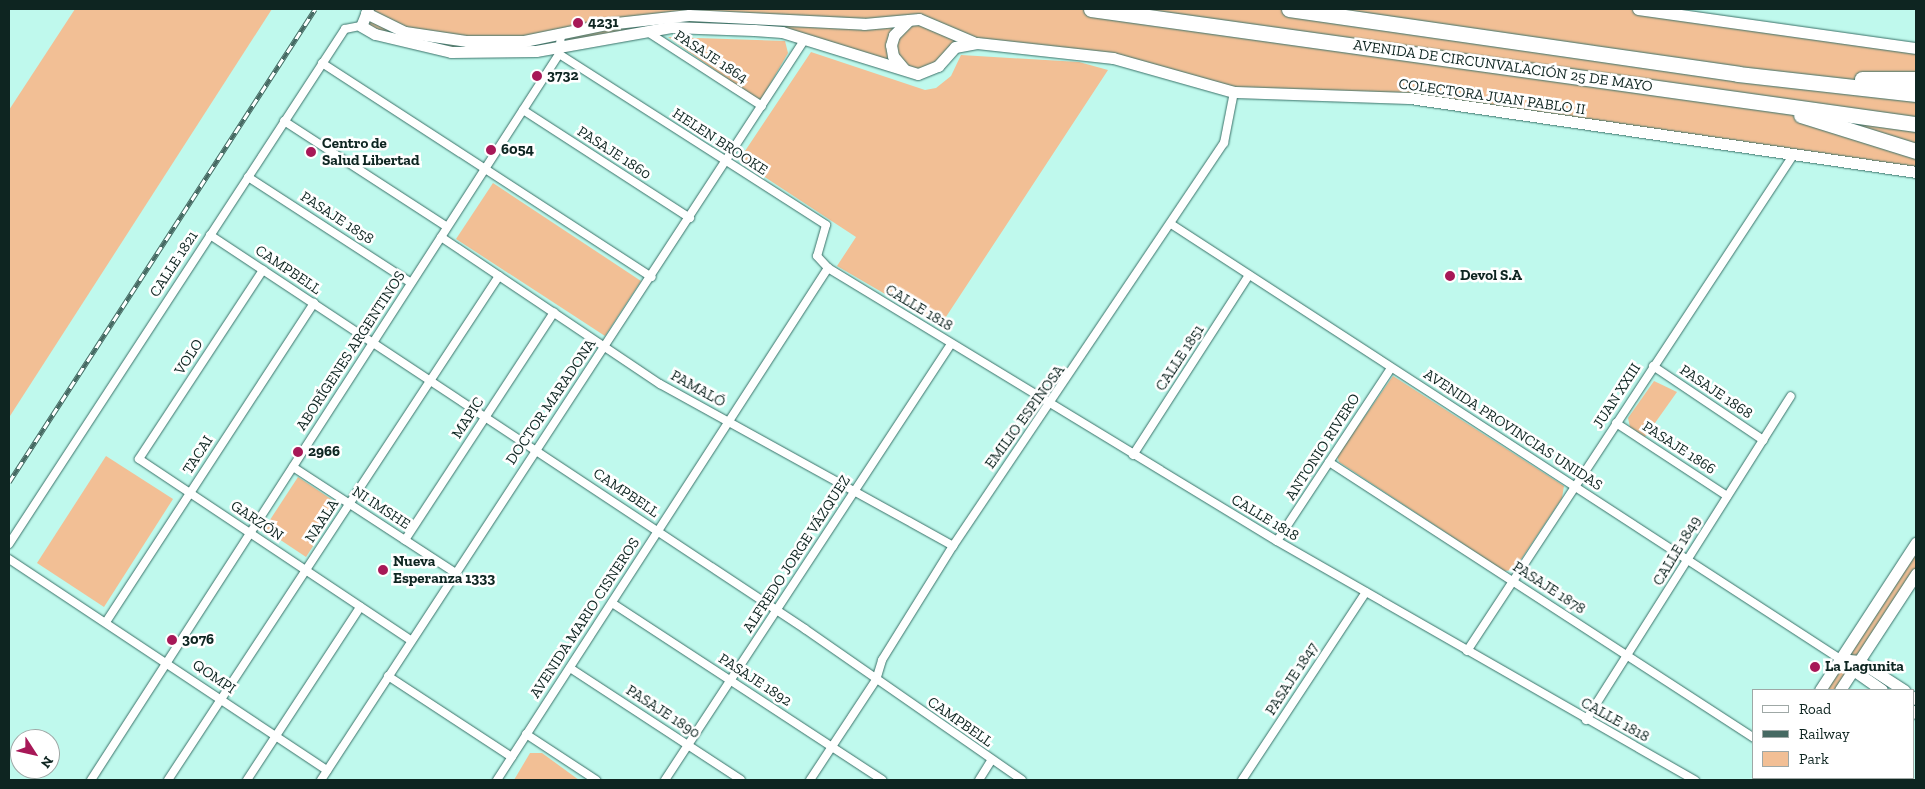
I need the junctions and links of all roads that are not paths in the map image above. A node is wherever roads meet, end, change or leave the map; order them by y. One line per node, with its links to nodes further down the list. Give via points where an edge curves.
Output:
1 (1091, 9): 21 (highway, AVENIDA DE CIRCUNVALACIÓN 25 DE MAYO)
2 (1289, 9): 17 (highway, AVENIDA DE CIRCUNVALACIÓN 25 DE MAYO, via 1738,74)
3 (1638, 9): 12 (main road)
4 (367, 11): 6 (main road); 9 (main road, COLECTORA JUAN PABLO II, via 405,32 467,41 524,41)
5 (909, 20): 7 (main road, COLECTORA JUAN PABLO II, via 919,19); 9 (main road, COLECTORA JUAN PABLO II, via 864,24 689,15 607,24); 16 (main road, via 900,26 891,45 895,61)
6 (361, 26): 13 (main road, COLECTORA JUAN PABLO II, via 399,42 451,52); 15 (street, CALLE 1821, via 345,29)
7 (937, 26): 11 (main road, COLECTORA JUAN PABLO II); 14 (main road, via 946,41)
8 (645, 30): 10 (main road, COLECTORA JUAN PABLO II, via 754,30); 13 (main road, COLECTORA JUAN PABLO II); 22 (street, PASAJE 1864)
9 (561, 35): 13 (street, ABORÍGENES ARGENTINOS)
10 (805, 39): 16 (main road, COLECTORA JUAN PABLO II); 22 (street, DOCTOR MARADONA)
11 (977, 43): 14 (main road, COLECTORA JUAN PABLO II, via 954,46); 19 (main road, COLECTORA JUAN PABLO II, via 1112,58)
12 (1916, 48)
13 (559, 50): 23 (street, ABORÍGENES ARGENTINOS); 28 (street, HELEN BROOKE)
14 (944, 57): 16 (main road, COLECTORA JUAN PABLO II, via 928,72)
15 (322, 63): 24 (street, CALLE 1821); 29 (street)
16 (907, 72)
17 (1825, 80): 18 (highway); 20 (highway, AVENIDA DE CIRCUNVALACIÓN 25 DE MAYO)
18 (1916, 80)
19 (1234, 92): 27 (main road, COLECTORA JUAN PABLO II, via 1410,98); 33 (street, EMILIO ESPINOSA, via 1224,143)
20 (1916, 94)
21 (1759, 102): 25 (highway, AVENIDA DE CIRCUNVALACIÓN 25 DE MAYO); 26 (highway)
22 (762, 106): 28 (street, DOCTOR MARADONA)
23 (523, 110): 29 (street, ABORÍGENES ARGENTINOS); 32 (street, PASAJE 1860)
24 (284, 121): 31 (street, CALLE 1821); 34 (street)
25 (1916, 124)
26 (1916, 150)
27 (1792, 157): 30 (main road, COLECTORA JUAN PABLO II); 48 (street, JUAN XXIII)
28 (726, 162): 32 (street, DOCTOR MARADONA); 37 (street, HELEN BROOKE, via 826,225 817,256)
29 (485, 169): 34 (street, ABORÍGENES ARGENTINOS); 41 (street)
30 (1916, 172)
31 (248, 176): 35 (street, CALLE 1821); 42 (street, PASAJE 1858)
32 (690, 218): 41 (street, DOCTOR MARADONA)
33 (1171, 224): 39 (street, AVENIDA PROVINCIAS UNIDAS); 52 (street, EMILIO ESPINOSA)
34 (447, 227): 36 (street, ABORÍGENES ARGENTINOS)
35 (210, 235): 38 (street, CAMPBELL); 72 (street, CALLE 1821)
36 (441, 237): 40 (street, PAMALÓ); 42 (street, ABORÍGENES ARGENTINOS)
37 (828, 268): 46 (street, CALLE 1818); 54 (street, AVENIDA MARIO CISNEROS)
38 (263, 270): 43 (street, CAMPBELL); 59 (street, VOLO)
39 (1249, 275): 49 (street, AVENIDA PROVINCIAS UNIDAS); 58 (street, CALLE 1851)
40 (499, 276): 44 (street, PAMALÓ); 50 (street, NAALA)
41 (652, 277): 47 (street, DOCTOR MARADONA)
42 (411, 283): 45 (street, ABORÍGENES ARGENTINOS)
43 (314, 304): 45 (street, CAMPBELL); 64 (street, TACAI)
44 (554, 312): 47 (street, PAMALÓ); 53 (street, MAPIC)
45 (373, 343): 50 (street, CAMPBELL); 61 (street, ABORÍGENES ARGENTINOS)
46 (950, 344): 52 (street, CALLE 1818); 63 (street, ALFREDO JORGE VÁZQUEZ)
47 (605, 345): 54 (street, PAMALÓ, via 660,384); 57 (street, DOCTOR MARADONA)
48 (1653, 366): 55 (street, JUAN XXIII); 56 (street, PASAJE 1868)
49 (1391, 368): 60 (street, ANTONIO RIVERO); 62 (street, AVENIDA PROVINCIAS UNIDAS)
50 (431, 381): 53 (street, CAMPBELL); 66 (street, NAALA)
51 (1791, 396): 56 (street, CALLE 1849)
52 (1050, 404): 58 (street, CALLE 1818); 73 (street, EMILIO ESPINOSA)
53 (485, 417): 57 (street, CAMPBELL); 69 (street, MAPIC)
54 (729, 422): 63 (street, PAMALÓ); 67 (street, AVENIDA MARIO CISNEROS)
55 (1616, 423): 62 (street, JUAN XXIII); 65 (street, PASAJE 1866)
56 (1763, 440): 65 (street, CALLE 1849)
57 (536, 450): 67 (street, CAMPBELL); 77 (street, DOCTOR MARADONA)
58 (1133, 455): 70 (street, CALLE 1818)
59 (139, 459): 64 (street, GARZÓN)
60 (1329, 462): 70 (street, ANTONIO RIVERO); 79 (street, PASAJE 1878)
61 (293, 467): 66 (street, NI IMSHE); 68 (street, ABORÍGENES ARGENTINOS)
62 (1573, 488): 75 (street, AVENIDA PROVINCIAS UNIDAS); 79 (street, JUAN XXIII)
63 (854, 491): 73 (street, PAMALÓ); 83 (street, ALFREDO JORGE VÁZQUEZ)
64 (190, 493): 68 (street, GARZÓN); 84 (street, TACAI)
65 (1728, 496): 75 (street, CALLE 1849)
66 (350, 504): 69 (street, NI IMSHE); 76 (street, NAALA)
67 (658, 531): 81 (street, AVENIDA MARIO CISNEROS); 83 (street, CAMPBELL)
68 (250, 533): 76 (street, GARZÓN); 89 (street, ABORÍGENES ARGENTINOS)
69 (405, 540): 77 (street, NI IMSHE)
70 (1277, 541): 80 (street, CALLE 1818)
71 (1916, 543): 88 (main road)
72 (9, 544)
73 (953, 546): 94 (street, EMILIO ESPINOSA, via 882,660)
74 (9, 559): 84 (street, QOMPI)
75 (1687, 563): 87 (street, CALLE 1849); 88 (street, AVENIDA PROVINCIAS UNIDAS)
76 (306, 571): 82 (street, GARZÓN); 99 (street, NAALA)
77 (454, 572): 85 (street, DOCTOR MARADONA)
78 (1916, 574): 90 (main road)
79 (1512, 581): 86 (street, JUAN XXIII); 87 (street, PASAJE 1878)
80 (1366, 592): 86 (street, CALLE 1818); 121 (street, PASAJE 1847)
81 (612, 603): 91 (street, AVENIDA MARIO CISNEROS); 93 (street, PASAJE 1892)
82 (360, 607): 85 (street, GARZÓN); 102 (street)
83 (776, 610): 93 (street, ALFREDO JORGE VÁZQUEZ); 94 (street, CAMPBELL)
84 (106, 622): 89 (street, QOMPI)
85 (410, 640): 92 (street, DOCTOR MARADONA)
86 (1467, 651): 100 (street, CALLE 1818)
87 (1628, 656): 100 (street, CALLE 1849); 103 (street, PASAJE 1878)
88 (1840, 659): 90 (main road, AVENIDA PROVINCIAS UNIDAS); 95 (main road)
89 (167, 662): 99 (street, QOMPI); 109 (street, ABORÍGENES ARGENTINOS)
90 (1856, 666): 96 (main road); 97 (main road, AVENIDA PROVINCIAS UNIDAS); 98 (main road, AVENIDA PROVINCIAS UNIDAS)
91 (570, 668): 101 (street, AVENIDA MARIO CISNEROS); 104 (street, PASAJE 1890)
92 (388, 676): 106 (street); 108 (street, DOCTOR MARADONA)
93 (730, 680): 104 (street, ALFREDO JORGE VÁZQUEZ); 105 (street, PASAJE 1892)
94 (876, 680): 105 (street, EMILIO ESPINOSA); 107 (street, CAMPBELL)
95 (1821, 689)
96 (1841, 689)
97 (1881, 689)
98 (1902, 689)
99 (221, 699): 102 (street, QOMPI); 110 (street, NAALA)
100 (1586, 720): 122 (street, CALLE 1818)
101 (526, 734): 106 (street, AVENIDA MARIO CISNEROS); 114 (street)
102 (276, 736): 108 (street, QOMPI); 111 (street)
103 (1752, 737)
104 (688, 745): 115 (street, ALFREDO JORGE VÁZQUEZ); 116 (street, PASAJE 1890)
105 (832, 747): 117 (street, EMILIO ESPINOSA); 118 (street, PASAJE 1892)
106 (512, 757): 113 (street, AVENIDA MARIO CISNEROS)
107 (991, 761): 119 (street); 120 (street, CAMPBELL)
108 (327, 770): 112 (street, DOCTOR MARADONA)
109 (91, 780)
110 (168, 780)
111 (247, 780)
112 (321, 780)
113 (497, 780)
114 (596, 780)
115 (665, 780)
116 (741, 780)
117 (810, 780)
118 (882, 780)
119 (978, 780)
120 (1022, 780)
121 (1242, 780)
122 (1695, 780)

